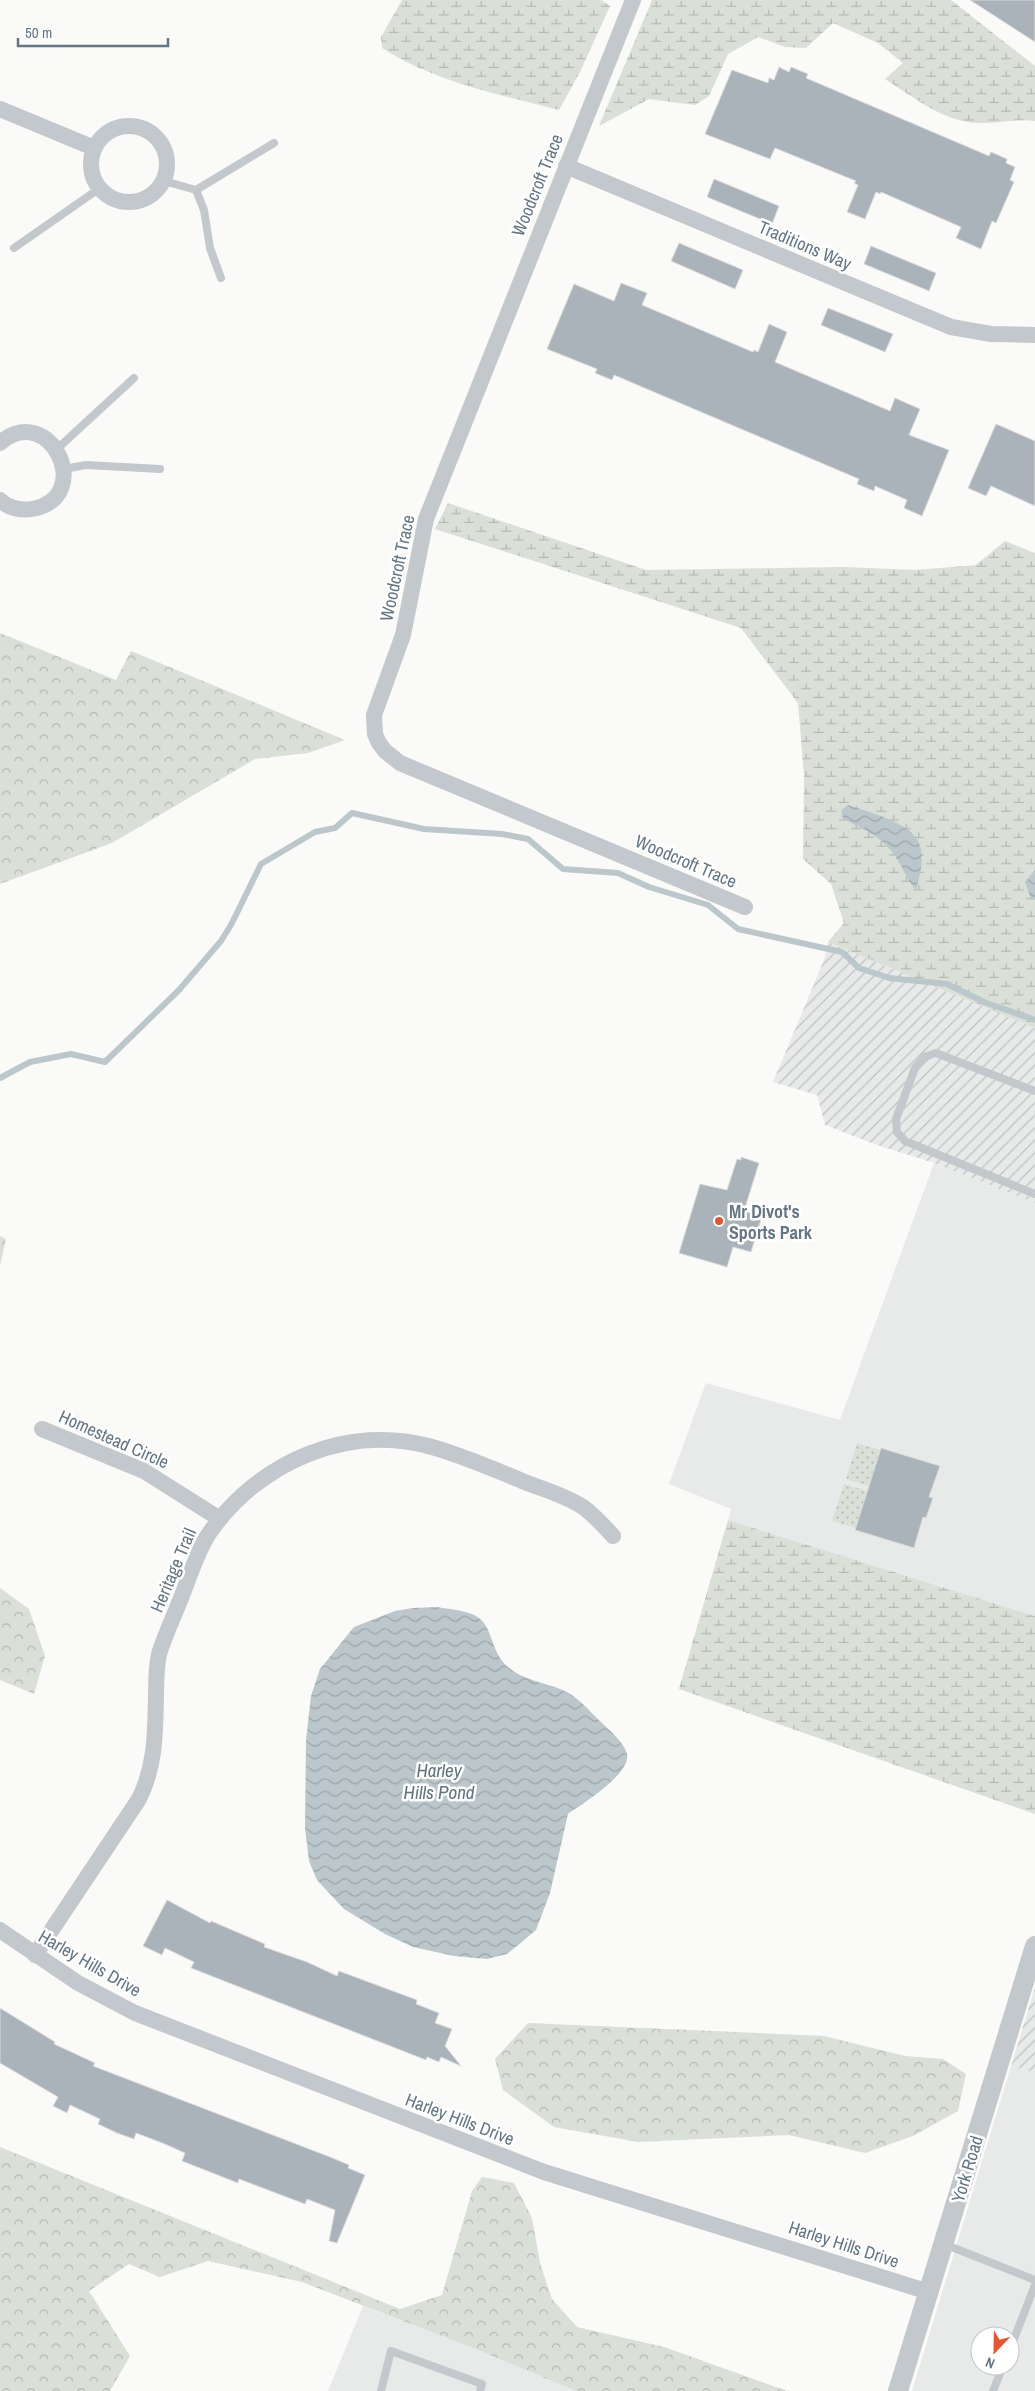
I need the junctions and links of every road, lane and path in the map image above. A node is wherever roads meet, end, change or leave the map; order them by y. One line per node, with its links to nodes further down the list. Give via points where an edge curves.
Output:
1 (633, 0): 5 (street, Woodcroft Trace)
2 (0, 109): 4 (street)
3 (274, 143): 8 (lane)
4 (94, 148): 6 (street, via 110,130 134,125 146,128 164,145 168,169); 7 (street, via 91,169)
5 (566, 166): 11 (street, Traditions Way, via 950,327 991,334); 18 (street, Woodcroft Trace, via 426,519 403,635 374,716 375,734 385,751 400,763)
6 (164, 180): 7 (street, via 157,191 134,202 110,197); 8 (lane)
7 (100, 188): 9 (lane)
8 (196, 190): 10 (lane)
9 (14, 248)
10 (221, 278)
11 (1035, 335)
12 (134, 378): 14 (lane)
13 (0, 443): 14 (street, via 15,434 27,433 48,441)
14 (57, 449): 16 (street)
15 (160, 468): 16 (lane, via 86,465)
16 (64, 470): 17 (street, via 63,482 57,493 38,508 13,508)
17 (0, 500)
18 (745, 907)
19 (1035, 1092): 20 (lane, via 936,1053 924,1057 915,1068 896,1119 897,1132 904,1141)
20 (1035, 1194)
21 (42, 1429): 22 (street, Homestead Circle, via 144,1471)
22 (220, 1519): 23 (street, Heritage Trail, via 260,1480 291,1460 322,1448 383,1440 406,1441 439,1449 572,1501 598,1519); 26 (street, Heritage Trail, via 202,1545 160,1654 155,1751 147,1783)
23 (613, 1536)
24 (0, 1930): 26 (street, Harley Hills Drive)
25 (1035, 1946): 27 (street, York Road)
26 (35, 1955): 30 (street, Harley Hills Drive, via 78,1983 135,2013 507,2159)
27 (944, 2244): 28 (lane); 30 (street, York Road)
28 (1035, 2280)
29 (1035, 2285): 31 (lane)
30 (928, 2292): 35 (street, York Road)
31 (1019, 2326)
32 (999, 2376): 36 (lane)
33 (381, 2391): 34 (lane, via 391,2351 482,2384)
34 (480, 2391)
35 (898, 2391)
36 (993, 2391)

